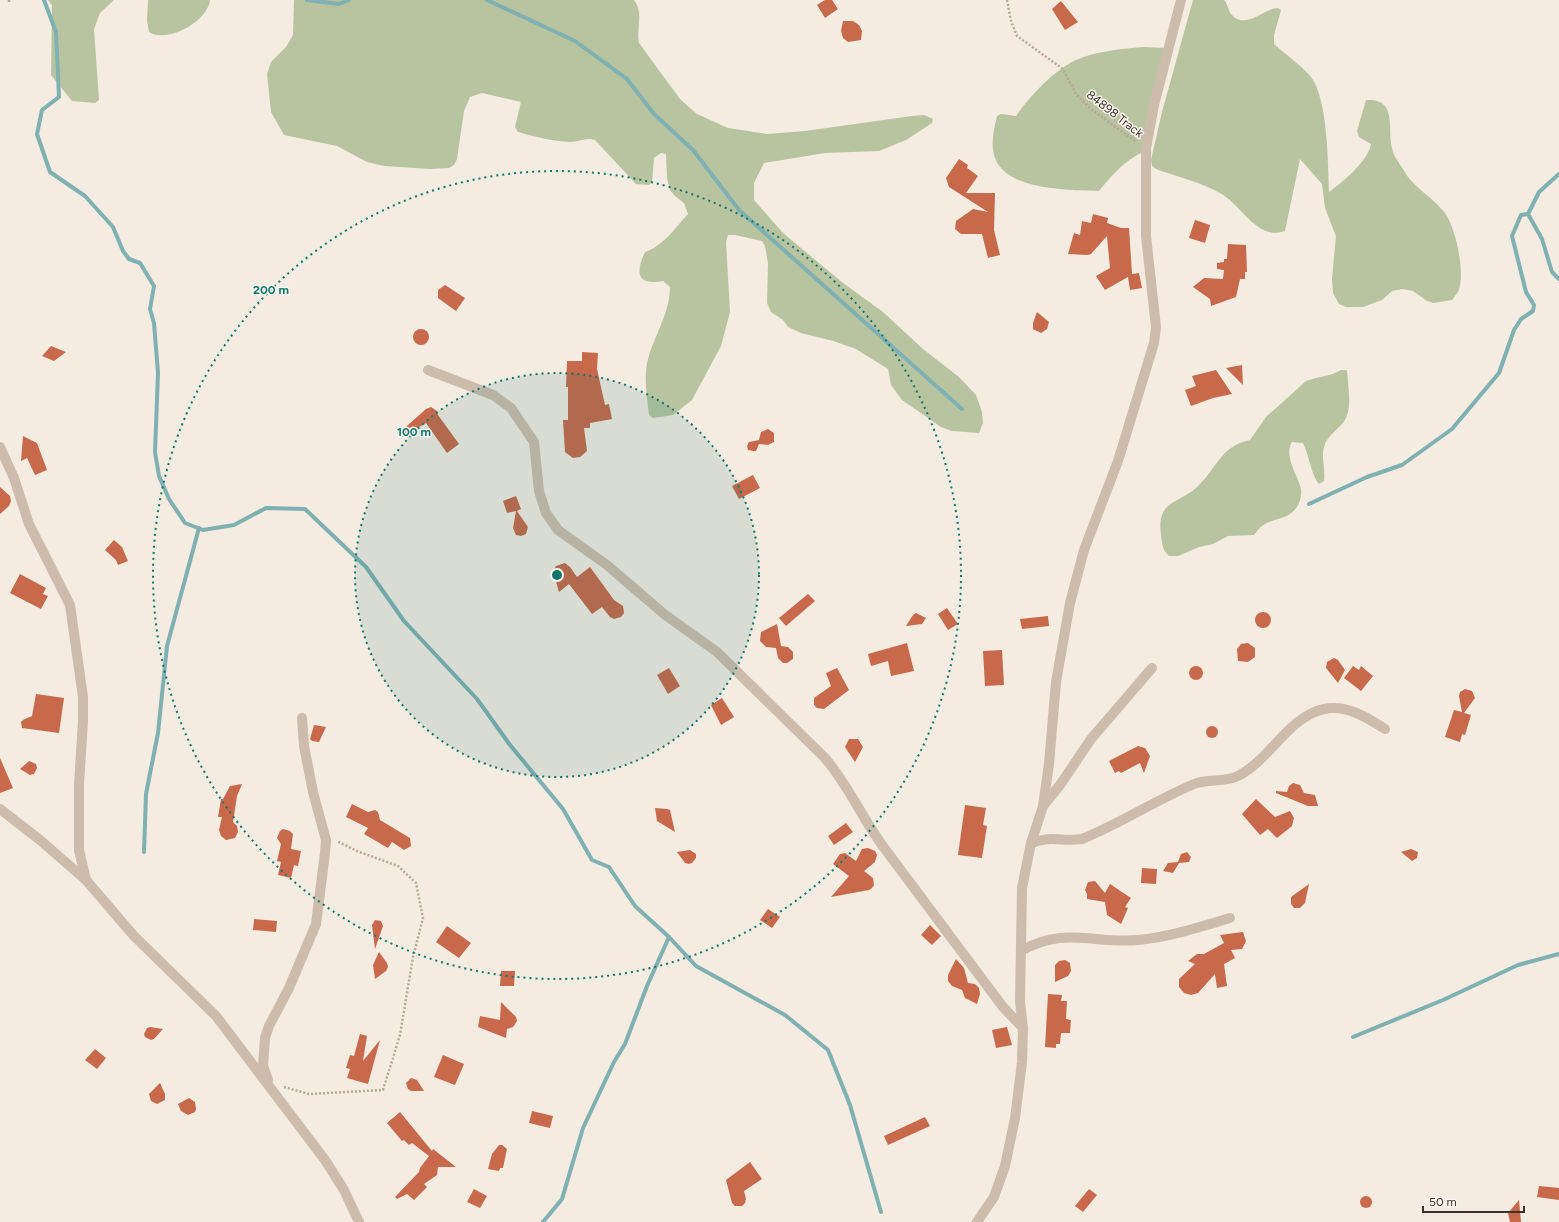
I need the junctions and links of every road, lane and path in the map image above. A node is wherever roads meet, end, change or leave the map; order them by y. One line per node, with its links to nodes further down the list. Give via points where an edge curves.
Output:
1 (1007, 0): 3 (path, 84898 Track, via 1017,36 1063,69 1076,94 1091,109)
2 (1181, 0): 3 (street, via 1154,105)
3 (1146, 148): 9 (street, via 1146,236 1156,321 1154,343 1118,461 1084,550 1070,602 1056,682)
4 (428, 370): 16 (street, via 493,395 511,408 534,442 540,491 546,513 558,530 607,565 664,614 717,652 825,758 840,776 867,824 885,849 1003,1006)
5 (0, 447): 13 (street, via 14,478 29,524 70,605 83,697 79,850)
6 (1152, 668): 9 (street, via 1091,739 1060,786)
7 (302, 718): 11 (street, via 304,746)
8 (1386, 729): 12 (street, via 1364,715 1338,709 1314,712 1297,723 1250,769 1238,776 1196,783 1082,839 1046,838)
9 (1043, 806): 12 (street)
10 (0, 809): 13 (street)
11 (324, 834): 17 (street, via 325,853 316,924 289,988 268,1026 265,1038 263,1066); 17 (path, via 357,852 398,866 416,883 423,918 413,957 400,1035 383,1090 309,1094)
12 (1031, 843): 15 (street, via 1022,888)
13 (86, 880): 17 (street, via 134,936 216,1016)
14 (1230, 918): 15 (street, via 1194,929 1138,940 1064,936 1034,944)
15 (1021, 951): 16 (street, via 1020,1002)
16 (1023, 1028): 19 (street, via 1022,1062 1015,1118 1004,1166 994,1197)
17 (269, 1085): 18 (street, via 325,1160)
18 (360, 1222)
19 (977, 1222)

